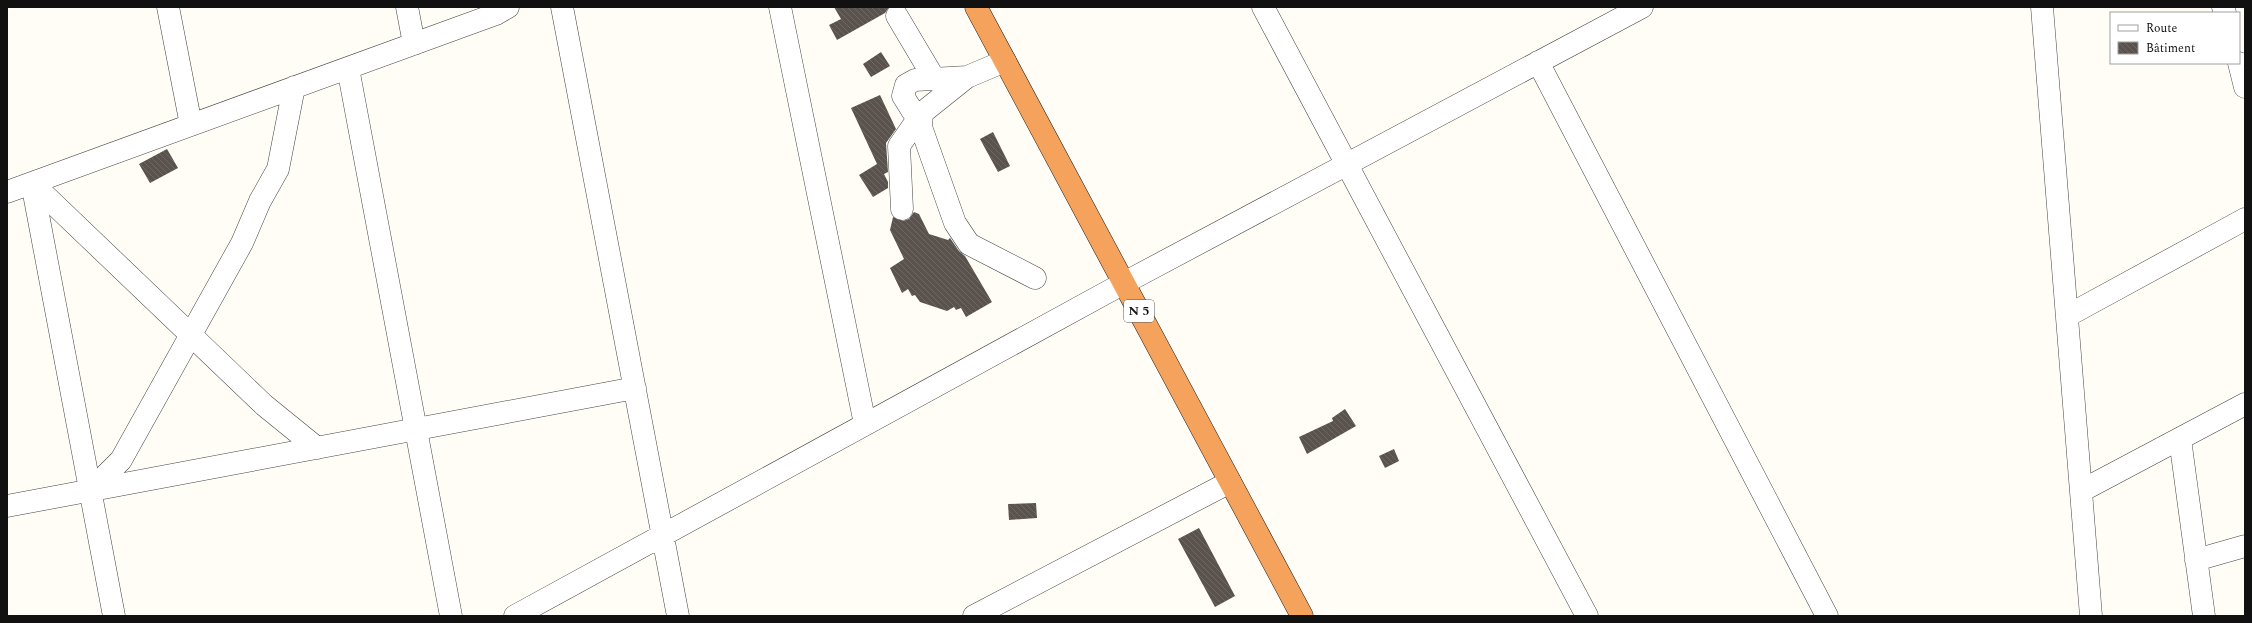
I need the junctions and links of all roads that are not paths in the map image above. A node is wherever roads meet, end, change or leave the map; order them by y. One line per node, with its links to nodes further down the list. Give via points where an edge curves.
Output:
1 (168, 7): 21 (street)
2 (407, 7): 11 (street)
3 (508, 7): 11 (street, via 496,14)
4 (562, 7): 31 (street)
5 (780, 7): 33 (street)
6 (976, 7): 12 (highway, N 5)
7 (1263, 7): 22 (street)
8 (1642, 7): 13 (street)
9 (2042, 7): 29 (street)
10 (897, 16): 17 (street)
11 (414, 44): 15 (street)
12 (1005, 61): 16 (street); 28 (highway, N 5)
13 (1538, 62): 22 (street); 51 (street)
14 (2239, 64): 19 (street)
15 (348, 68): 18 (street); 34 (street)
16 (967, 77): 17 (street); 20 (street)
17 (935, 80): 20 (street, via 915,80 906,85 903,96 908,107 913,112)
18 (294, 87): 21 (street); 30 (street, via 278,169 260,201 242,243)
19 (2245, 87)
20 (922, 112): 25 (street, via 899,146); 27 (street, via 921,127 955,223 968,244)
21 (191, 125): 23 (street)
22 (1346, 164): 28 (street); 50 (street)
23 (32, 183): 24 (street); 30 (street); 38 (street)
24 (7, 192)
25 (902, 210)
26 (2245, 219): 29 (street)
27 (1035, 278)
28 (1124, 283): 33 (street); 37 (highway, N 5)
29 (2067, 316): 39 (street)
30 (190, 334): 36 (street, via 264,405); 38 (street, via 121,460)
31 (635, 388): 34 (street); 41 (street)
32 (2245, 404): 35 (street)
33 (865, 424): 41 (street)
34 (416, 430): 36 (street); 45 (street)
35 (2180, 439): 39 (street); 43 (street)
36 (317, 448): 38 (street)
37 (1230, 482): 48 (street); 49 (highway, N 5)
38 (90, 491): 40 (street); 44 (street)
39 (2081, 491): 52 (street)
40 (7, 506)
41 (663, 535): 46 (street); 47 (street)
42 (2245, 546): 43 (street)
43 (2196, 560): 53 (street)
44 (114, 616)
45 (451, 616)
46 (515, 616)
47 (678, 616)
48 (974, 616)
49 (1302, 616)
50 (1587, 616)
51 (1827, 616)
52 (2091, 616)
53 (2204, 616)

